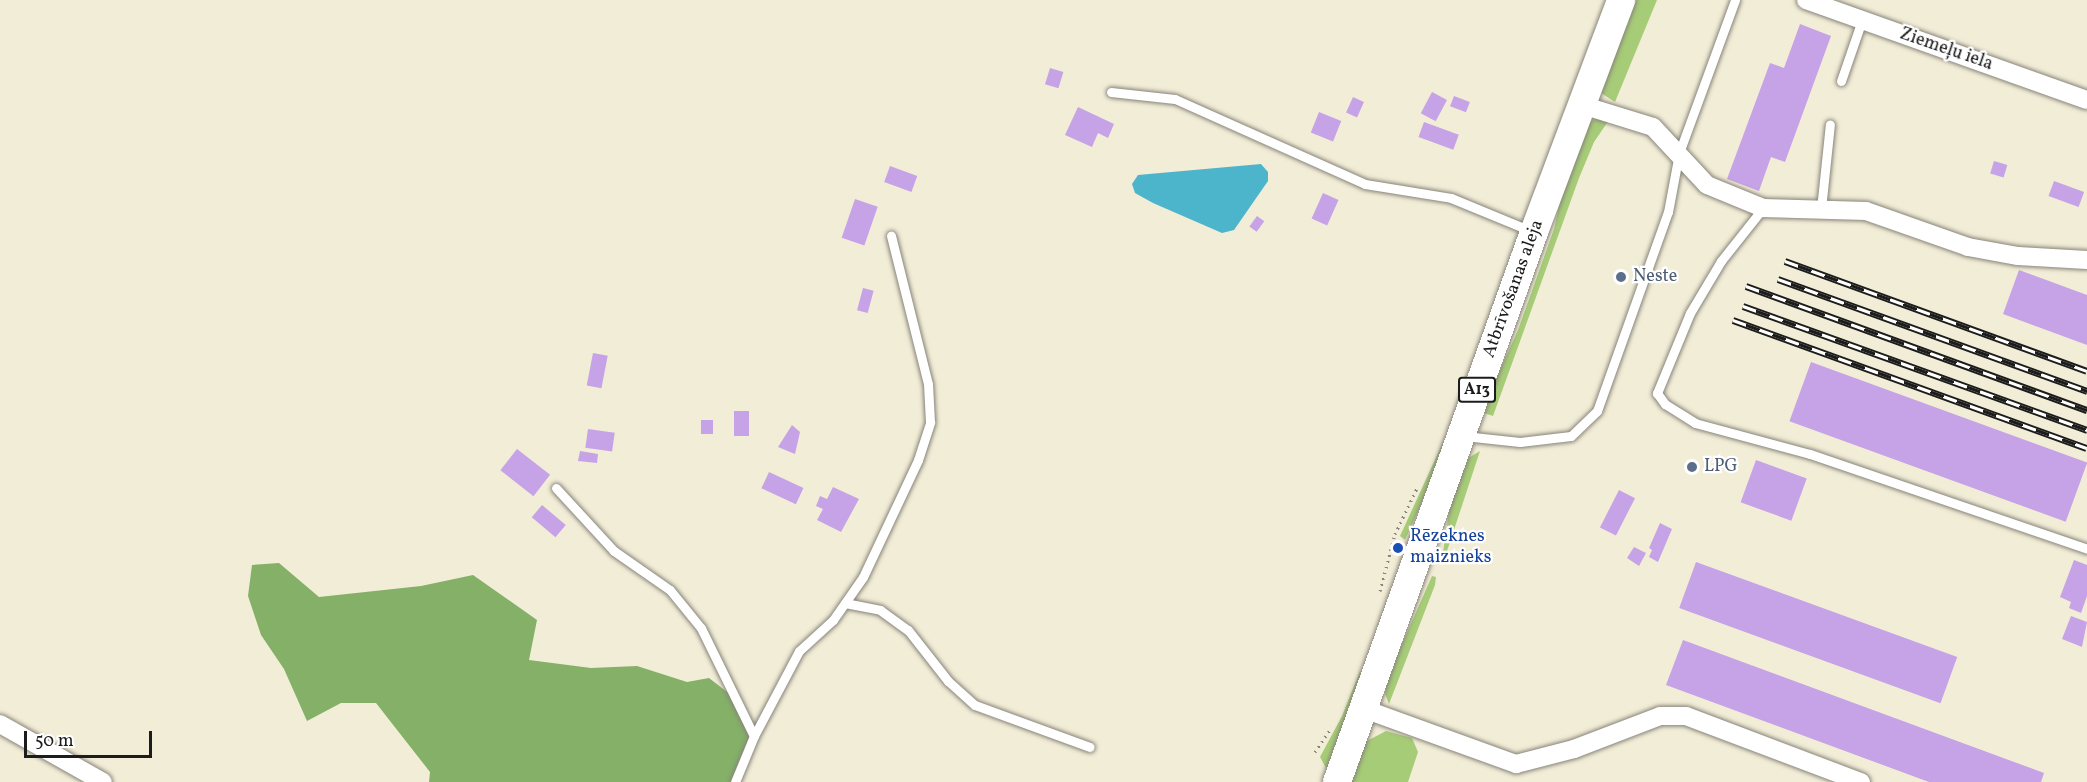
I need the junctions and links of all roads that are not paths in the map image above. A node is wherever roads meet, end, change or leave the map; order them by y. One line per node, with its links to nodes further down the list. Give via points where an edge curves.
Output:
1 (1621, 0): 8 (main road, Atbrīvošanas aleja / A13)
2 (1735, 0): 10 (lane)
3 (1806, 0): 4 (street, Ziemeļu iela)
4 (1862, 20): 5 (lane); 7 (street, Ziemeļu iela)
5 (1841, 81)
6 (1111, 92): 13 (lane, via 1174,99 1365,184 1451,198)
7 (2087, 100)
8 (1582, 105): 10 (street, via 1653,127); 13 (main road, Atbrīvošanas aleja / A13)
9 (1830, 124): 12 (lane)
10 (1680, 153): 11 (street, via 1707,185); 16 (lane, via 1668,212 1597,411 1571,436 1520,442)
11 (1762, 208): 12 (street); 18 (lane, via 1722,261 1690,313 1657,393 1665,404 1695,423 1810,454)
12 (1821, 210): 15 (street, via 1866,211 1968,247 2018,256)
13 (1534, 232): 16 (main road, Atbrīvošanas aleja / A13)
14 (891, 236): 19 (lane, via 928,384 930,422 897,507 863,577)
15 (2087, 260)
16 (1461, 435): 20 (main road, Atbrīvošanas aleja / A13)
17 (556, 488): 22 (lane, via 614,550 670,590 701,628)
18 (2087, 549)
19 (845, 603): 22 (lane, via 799,651); 23 (lane, via 880,610 908,630 948,681 975,705)
20 (1364, 709): 26 (main road, Atbrīvošanas aleja / A13); 27 (street, via 1516,764 1574,749 1660,716 1686,716)
21 (0, 724): 24 (street)
22 (754, 736): 25 (lane)
23 (1090, 747)
24 (103, 782)
25 (735, 782)
26 (1337, 782)
27 (1861, 782)

